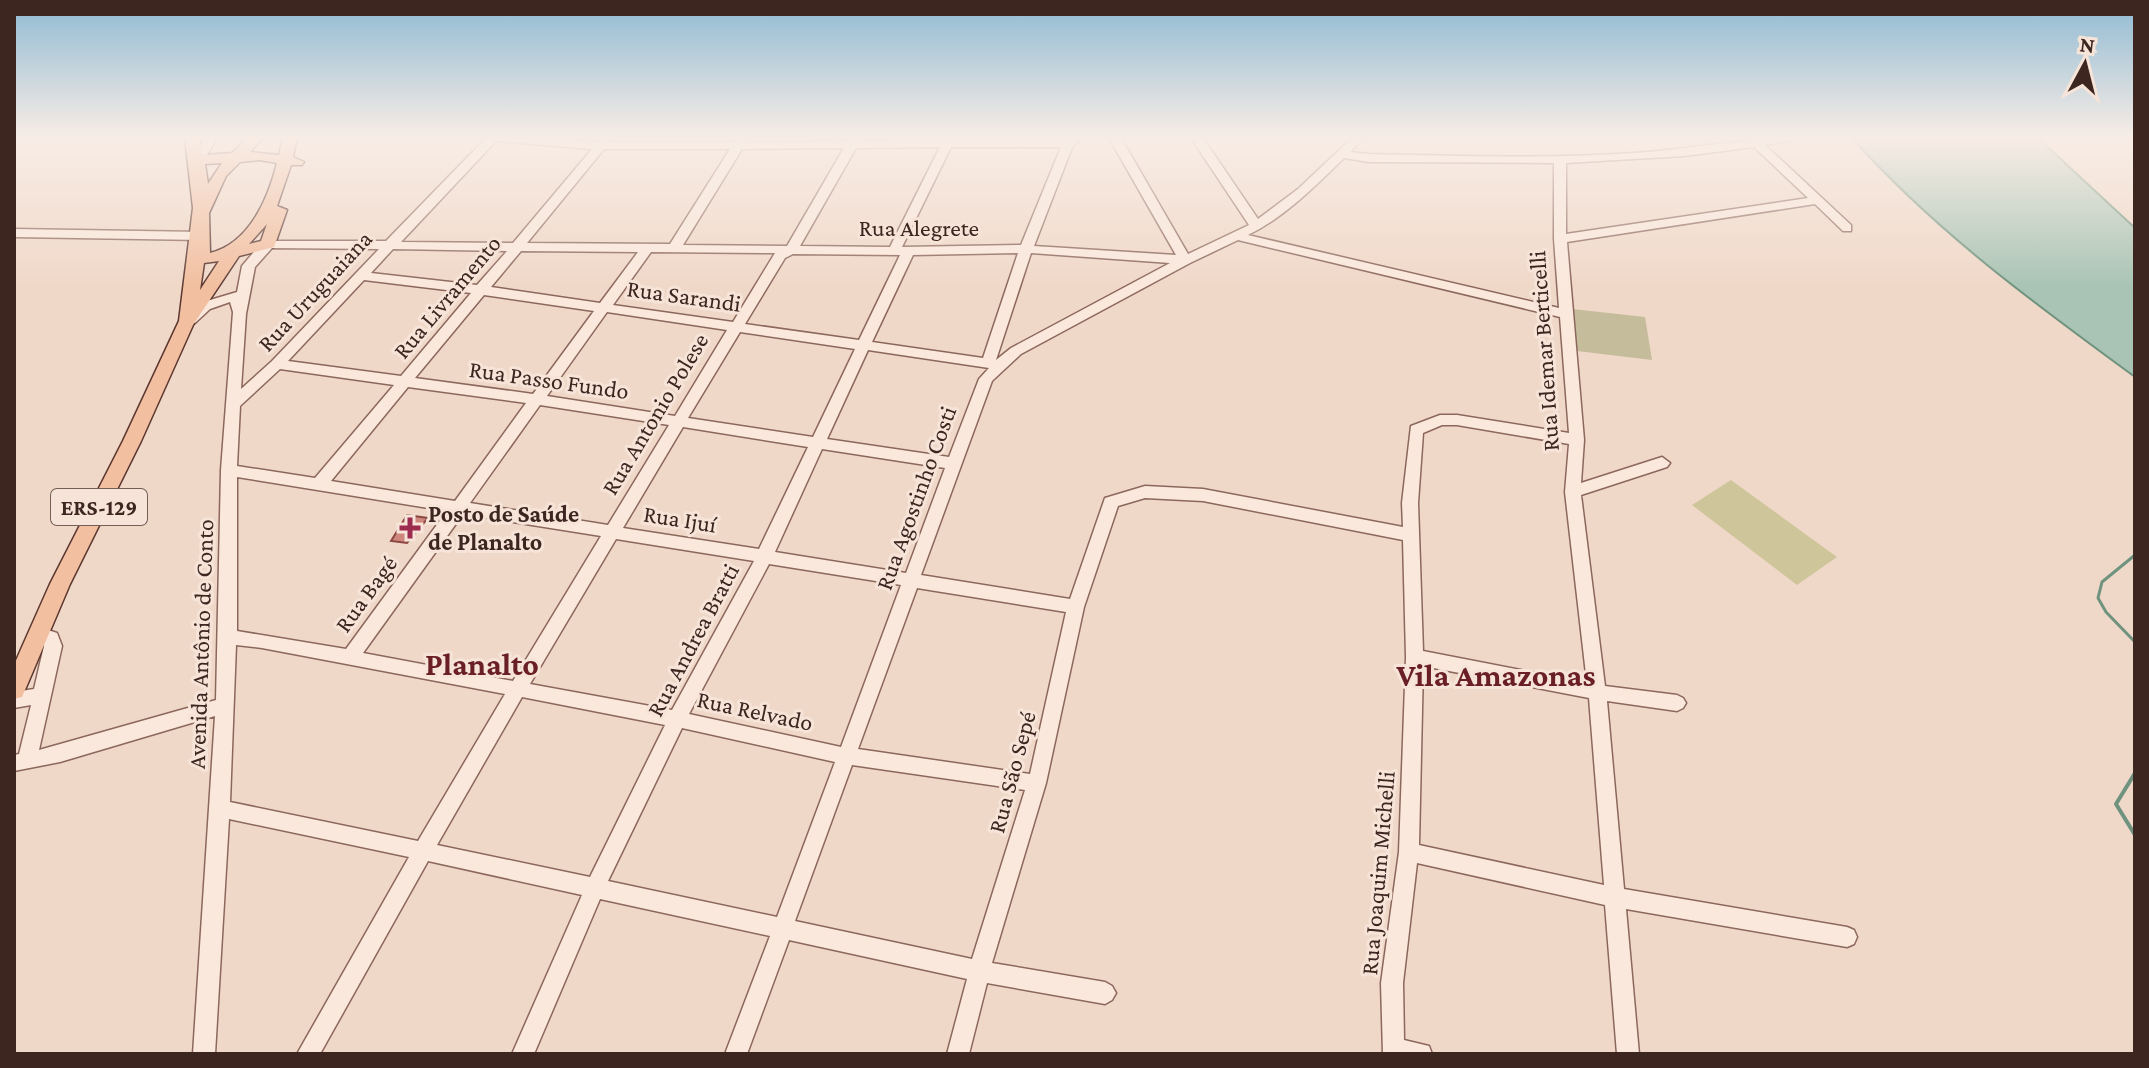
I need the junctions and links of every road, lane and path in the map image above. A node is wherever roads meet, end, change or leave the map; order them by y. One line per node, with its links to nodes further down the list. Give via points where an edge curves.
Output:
1 (200, 188): 17 (main road)
2 (213, 188): 17 (main road, ERS-129)
3 (278, 188): 31 (main road, ERS-129, via 261,224)
4 (284, 188): 24 (main road)
5 (446, 188): 25 (street, Rua Uruguaiana)
6 (567, 188): 26 (street, Rua Livramento)
7 (712, 188): 28 (street)
8 (827, 188): 29 (street, Rua Antonio Polese)
9 (928, 188): 32 (street, Rua Andrea Bratti)
10 (1052, 188): 30 (street)
11 (1144, 188): 33 (street)
12 (1230, 188): 18 (street)
13 (1306, 188): 18 (street, Rua Agostinho Costi)
14 (1560, 188): 23 (street, Rua Idemar Berticelli)
15 (1806, 188): 16 (street)
16 (1819, 200): 19 (street); 23 (street)
17 (202, 217): 21 (main road, ERS-129)
18 (1256, 226): 22 (street, Rua Agostinho Costi)
19 (1847, 228)
20 (14, 233): 21 (street)
21 (202, 236): 31 (main road, via 202,257); 39 (main road, ERS-129)
22 (1238, 236): 33 (street, Rua Agostinho Costi); 38 (street)
23 (1560, 239): 38 (street, Rua Idemar Berticelli)
24 (268, 244): 25 (street, Rua Alegrete); 31 (main road); 36 (street, via 236,288)
25 (390, 244): 26 (street, Rua Alegrete); 34 (street, Rua Uruguaiana)
26 (516, 248): 27 (street, Rua Alegrete); 35 (street, Rua Livramento)
27 (647, 248): 28 (street, Rua Alegrete); 37 (street, Rua Bagé)
28 (674, 248): 29 (street, Rua Alegrete)
29 (792, 249): 32 (street, Rua Alegrete); 40 (street, Rua Antonio Polese, via 780,255)
30 (1026, 249): 32 (street, Rua Alegrete); 33 (street, Rua Alegrete); 42 (street)
31 (234, 251): 39 (main road, ERS-129)
32 (901, 251): 41 (street, Rua Andrea Bratti)
33 (1185, 260): 42 (street, Rua Agostinho Costi)
34 (361, 276): 35 (street, Rua Sarandi); 43 (street, Rua Uruguaiana)
35 (482, 290): 37 (street, Rua Sarandi); 44 (street, Rua Livramento)
36 (237, 305): 39 (street, via 205,306); 46 (street, Avenida Antônio de Conto)
37 (606, 307): 40 (street, Rua Sarandi); 45 (street, Rua Bagé)
38 (1567, 314): 48 (street, Rua Idemar Berticelli)
39 (185, 324): 61 (main road, ERS-129)
40 (737, 326): 41 (street, Rua Sarandi); 47 (street, Rua Antonio Polese)
41 (865, 344): 42 (street, Rua Sarandi); 49 (street, Rua Andrea Bratti)
42 (995, 363): 51 (street, Rua Agostinho Costi)
43 (277, 364): 44 (street, Rua Passo Fundo); 46 (street, Rua Uruguaiana)
44 (405, 381): 45 (street, Rua Passo Fundo); 53 (street, Rua Livramento)
45 (538, 400): 47 (street, Rua Passo Fundo); 55 (street, Rua Bagé)
46 (235, 403): 52 (street, Avenida Antônio de Conto)
47 (678, 421): 49 (street, Rua Passo Fundo); 56 (street, Rua Antonio Polese)
48 (1577, 440): 54 (street, Rua Idemar Berticelli); 57 (street, Rua Joaquim Michelli, via 1457,420 1440,420 1416,430)
49 (819, 443): 51 (street, Rua Passo Fundo); 58 (street, Rua Andrea Bratti)
50 (1662, 463): 54 (street)
51 (956, 464): 59 (street, Rua Agostinho Costi)
52 (229, 470): 53 (street, Rua Ijuí); 62 (street, Avenida Antônio de Conto)
53 (319, 484): 55 (street, Rua Ijuí)
54 (1573, 492): 67 (street, Rua Idemar Berticelli)
55 (457, 506): 56 (street, Rua Ijuí); 63 (street, Rua Bagé)
56 (612, 532): 58 (street, Rua Ijuí); 65 (street, Rua Antonio Polese)
57 (1411, 535): 60 (street, Rua São Sepé, via 1203,495 1145,492 1111,502); 64 (street, Rua Joaquim Michelli)
58 (764, 557): 59 (street, Rua Ijuí); 72 (street, Rua Andrea Bratti)
59 (912, 579): 60 (street, Rua Ijuí); 73 (street, Rua Agostinho Costi)
60 (1076, 607): 75 (street, Rua São Sepé)
61 (39, 634): 66 (main road, ERS-129); 68 (street, via 53,641)
62 (228, 637): 63 (street, Rua Relvado); 71 (street, Avenida Antônio de Conto)
63 (350, 657): 65 (street, Rua Relvado)
64 (1415, 657): 67 (street); 78 (street, Rua Joaquim Michelli)
65 (518, 689): 72 (street, Rua Relvado); 77 (street, Rua Antonio Polese)
66 (14, 690)
67 (1597, 692): 70 (street); 80 (street, Rua Idemar Berticelli)
68 (42, 695): 69 (street); 74 (street)
69 (14, 700)
70 (1677, 703)
71 (223, 706): 74 (street); 76 (street, Avenida Antônio de Conto)
72 (677, 719): 73 (street, Rua Relvado); 79 (street, Rua Andrea Bratti)
73 (846, 756): 75 (street, Rua Relvado); 81 (street, Rua Agostinho Costi)
74 (21, 762)
75 (1037, 783): 83 (street, Rua São Sepé)
76 (220, 809): 77 (street); 86 (street, Avenida Antônio de Conto)
77 (421, 850): 79 (street); 87 (street, Rua Antonio Polese)
78 (1409, 852): 80 (street); 85 (street, Rua Joaquim Michelli, via 1392,983)
79 (595, 888): 81 (street); 88 (street, Rua Andrea Bratti)
80 (1614, 897): 82 (street); 92 (street, Rua Idemar Berticelli)
81 (781, 929): 83 (street); 89 (street, Rua Agostinho Costi)
82 (1847, 937)
83 (979, 971): 84 (street); 90 (street, Rua São Sepé)
84 (1105, 993)
85 (1394, 1051): 91 (street)
86 (204, 1054)
87 (308, 1054)
88 (523, 1054)
89 (736, 1054)
90 (958, 1054)
91 (1421, 1054)
92 (1628, 1054)

